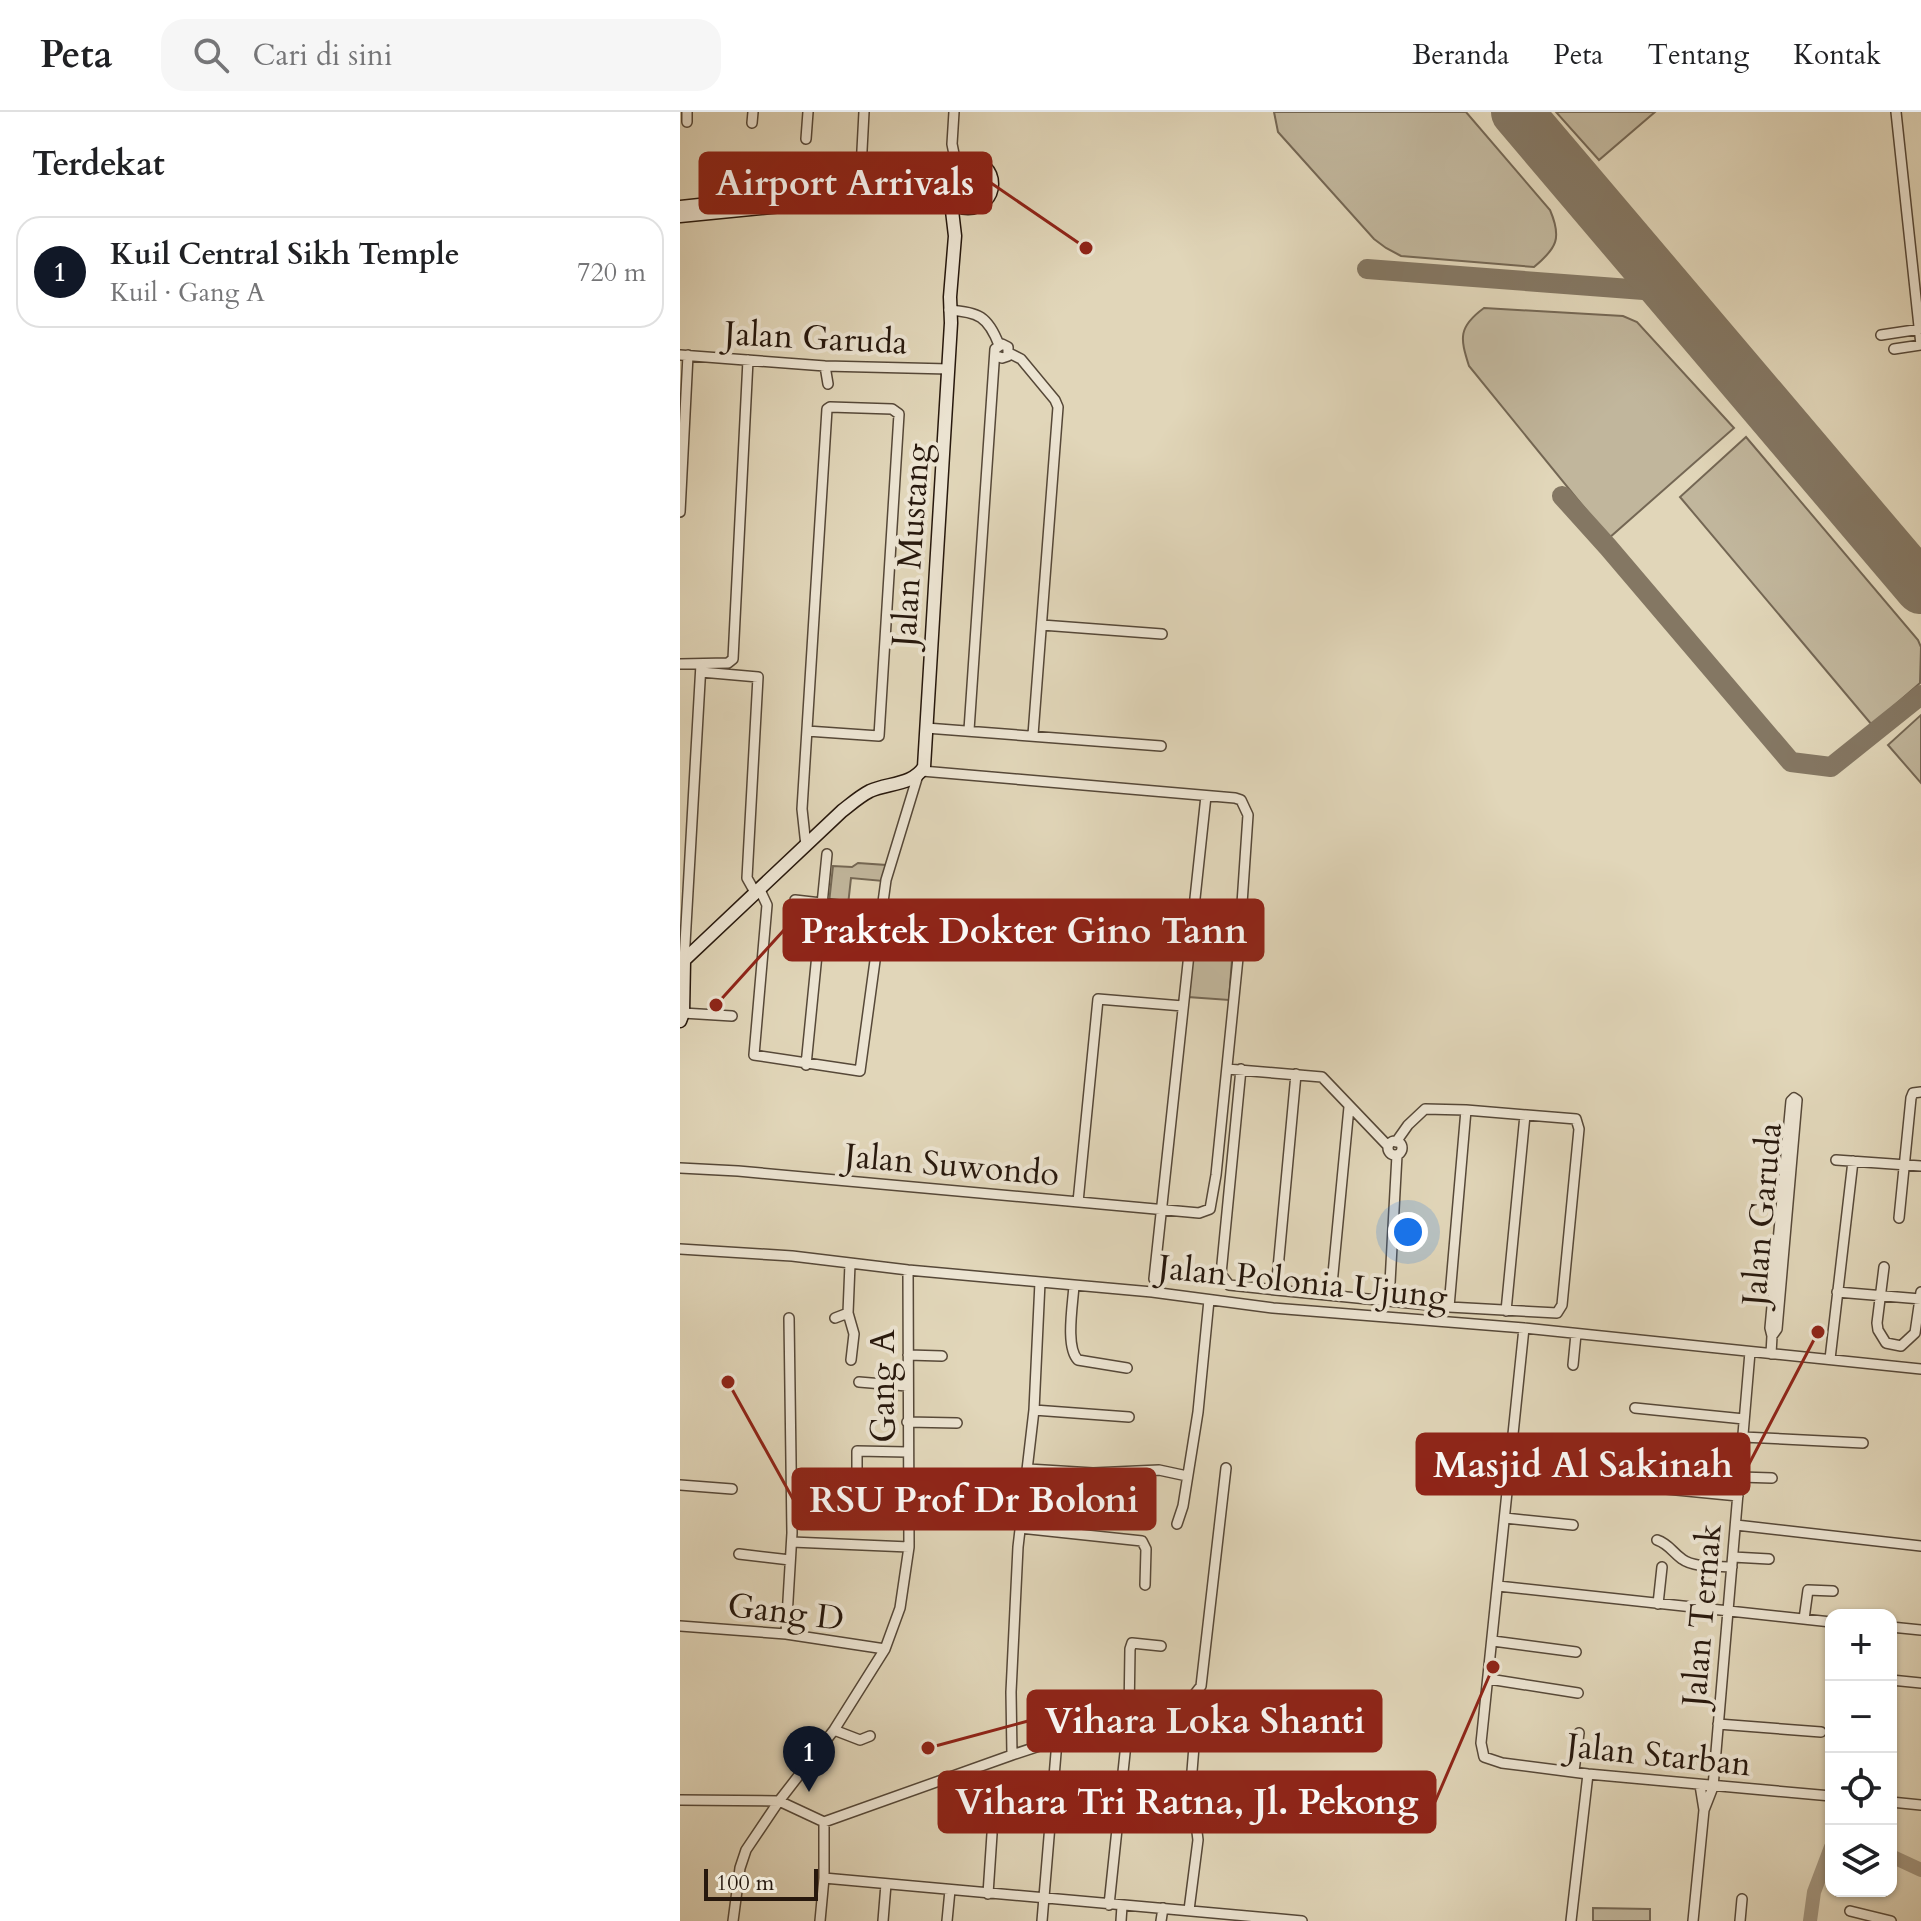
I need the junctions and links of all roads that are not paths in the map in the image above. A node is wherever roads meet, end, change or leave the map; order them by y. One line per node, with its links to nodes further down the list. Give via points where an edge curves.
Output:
1 (808, 112): 5 (street)
2 (864, 112): 7 (street)
3 (954, 112): 6 (street)
4 (1896, 112): 15 (street)
5 (806, 139)
6 (956, 164): 8 (main road, via 949,170); 12 (main road, via 977,162 993,181 989,196)
7 (860, 188): 8 (main road); 9 (main road)
8 (947, 190): 9 (main road); 12 (main road, via 959,207); 14 (main road, Jalan Mustang, via 955,236)
9 (823, 197): 10 (main road)
10 (775, 202): 11 (main road); 13 (main road)
11 (680, 207)
12 (971, 209): 14 (main road, Jalan Mustang, via 962,231)
13 (680, 216)
14 (952, 314): 17 (street, via 978,313); 25 (main road, Jalan Mustang)
15 (1920, 329): 16 (street); 18 (street)
16 (1881, 335)
17 (999, 345): 20 (street, via 1006,344); 22 (street)
18 (1921, 345): 19 (street)
19 (1894, 349)
20 (1009, 353): 22 (street); 28 (street, via 1021,359 1058,407)
21 (684, 355): 23 (street, Jalan Garuda); 27 (street)
22 (997, 356): 33 (street)
23 (748, 360): 24 (street, Jalan Garuda); 31 (street, via 733,659)
24 (825, 366): 25 (street, Jalan Garuda); 26 (street)
25 (949, 369): 32 (main road, Jalan Mustang)
26 (828, 384)
27 (680, 512)
28 (1042, 625): 29 (street); 35 (street)
29 (1162, 634)
30 (680, 664): 31 (street)
31 (701, 668): 40 (street); 42 (street, via 758,677 747,878)
32 (926, 728): 33 (street); 37 (main road, Jalan Mustang)
33 (969, 730): 35 (street)
34 (807, 731): 34 (street, via 879,736 896,410 827,409); 39 (street, via 802,809)
35 (1033, 735): 36 (street)
36 (1161, 746)
37 (920, 773): 38 (street); 39 (main road, via 870,791); 45 (street, via 886,880)
38 (1206, 796): 47 (street); 51 (street, via 1241,800 1248,815)
39 (806, 846): 42 (main road)
40 (685, 852): 46 (street)
41 (827, 854): 44 (street)
42 (758, 892): 46 (main road); 50 (street, via 767,905 753,1054)
43 (795, 900): 44 (street)
44 (821, 904): 45 (street); 50 (street)
45 (882, 910): 50 (street, via 861,1069)
46 (682, 962): 49 (main road)
47 (1183, 1006): 65 (street, via 1098,999); 66 (street)
48 (732, 1016): 49 (street)
49 (682, 1017)
50 (806, 1065)
51 (1227, 1069): 52 (street); 66 (street, Jalan Suwondo, via 1210,1209)
52 (1241, 1069): 53 (street); 75 (street, via 1221,1274 1229,1285)
53 (1296, 1074): 55 (street, via 1325,1079); 75 (street)
54 (1921, 1092): 62 (street, via 1911,1095)
55 (1349, 1107): 58 (street); 78 (street)
56 (1466, 1110): 57 (street); 58 (street, via 1425,1109); 83 (street)
57 (1525, 1115): 84 (street); 84 (street, via 1578,1121 1572,1202 1560,1311)
58 (1392, 1144): 82 (street, via 1391,1155 1397,1155)
59 (1789, 1157): 59 (street, Jalan Garuda, via 1791,1101 1795,1098 1797,1100); 92 (street, Jalan Garuda)
60 (1836, 1160): 61 (street)
61 (1853, 1161): 62 (street); 76 (street)
62 (1903, 1165): 63 (street); 67 (street)
63 (1921, 1166)
64 (680, 1168): 65 (street, Jalan Suwondo)
65 (1078, 1202): 66 (street, Jalan Suwondo)
66 (1163, 1209): 72 (street)
67 (1899, 1218)
68 (680, 1249): 69 (street, Jalan Polonia Ujung)
69 (850, 1264): 71 (street, Jalan Polonia Ujung); 85 (street)
70 (1884, 1267): 79 (street)
71 (908, 1270): 73 (street, Jalan Polonia Ujung); 93 (street, Gang A)
72 (1154, 1279)
73 (1040, 1282): 74 (street, Jalan Polonia Ujung); 104 (street)
74 (1074, 1285): 81 (street, Jalan Polonia Ujung); 99 (street, via 1073,1355)
75 (1276, 1290): 78 (street)
76 (1837, 1292): 79 (street); 95 (street)
77 (1921, 1292): 80 (street)
78 (1331, 1295): 82 (street)
79 (1881, 1296): 80 (street); 90 (street, via 1878,1330)
80 (1920, 1299): 90 (street, via 1915,1333 1907,1343)
81 (1209, 1300): 88 (street, Jalan Polonia Ujung); 114 (street)
82 (1389, 1301): 83 (street)
83 (1449, 1307): 84 (street)
84 (1506, 1311)
85 (848, 1313): 87 (street); 96 (street, via 854,1330)
86 (789, 1318): 131 (street)
87 (835, 1318)
88 (1524, 1328): 89 (street, Jalan Polonia Ujung); 125 (street)
89 (1576, 1334): 91 (street, Jalan Polonia Ujung); 97 (street)
90 (1894, 1346): 98 (street)
91 (1750, 1352): 92 (street, Jalan Polonia Ujung); 106 (street, Jalan Ternak)
92 (1771, 1354): 95 (street, Jalan Polonia Ujung)
93 (908, 1355): 94 (street); 102 (street, Gang A)
94 (942, 1356)
95 (1830, 1359): 98 (street, Jalan Polonia Ujung)
96 (851, 1360)
97 (1573, 1365)
98 (1893, 1366): 100 (street, Jalan Polonia Ujung)
99 (1127, 1368)
100 (1921, 1369)
101 (859, 1382): 102 (street)
102 (907, 1386): 107 (street, Gang A)
103 (1635, 1408): 106 (street)
104 (1034, 1410): 105 (street); 113 (street)
105 (1129, 1417)
106 (1744, 1419): 109 (street, Jalan Ternak)
107 (907, 1422): 108 (street); 111 (street, Gang A)
108 (957, 1423)
109 (1743, 1437): 110 (street); 115 (street, Jalan Ternak)
110 (1863, 1443)
111 (907, 1452): 117 (street, Gang A); 117 (street, via 857,1451 857,1478)
112 (1226, 1468): 158 (street, via 1201,1686)
113 (1028, 1469): 114 (street, via 1159,1470); 124 (street)
114 (1187, 1476): 126 (street)
115 (1740, 1477): 116 (street); 121 (street, Jalan Ternak)
116 (1772, 1478)
117 (909, 1484): 123 (street, Gang A); 124 (street)
118 (1615, 1484): 121 (street)
119 (680, 1485): 120 (street)
120 (732, 1489)
121 (1738, 1496): 128 (street, Jalan Ternak)
122 (862, 1499): 123 (street)
123 (909, 1501): 133 (street, Gang A)
124 (1023, 1502): 129 (street)
125 (1505, 1518): 127 (street); 140 (street)
126 (1177, 1524)
127 (1573, 1525)
128 (1736, 1525): 132 (street); 137 (street, Jalan Ternak)
129 (1020, 1528): 139 (street, via 1142,1541); 166 (street)
130 (1657, 1540): 137 (street, via 1690,1563)
131 (792, 1542): 133 (street); 136 (street)
132 (1921, 1546)
133 (909, 1547): 152 (street, Gang A, via 904,1593)
134 (739, 1554): 136 (street)
135 (1769, 1559): 137 (street)
136 (790, 1560): 149 (street)
137 (1733, 1562): 143 (street, Jalan Ternak)
138 (1662, 1567): 142 (street)
139 (1145, 1585)
140 (1498, 1586): 142 (street); 150 (street)
141 (1833, 1591): 144 (street, via 1808,1590)
142 (1658, 1604): 143 (street)
143 (1728, 1611): 144 (street); 160 (street, Jalan Ternak)
144 (1804, 1619): 145 (street)
145 (1825, 1621)
146 (680, 1626): 149 (street, Gang D)
147 (1897, 1628): 148 (street)
148 (1921, 1630)
149 (786, 1634): 152 (street, Gang D)
150 (1493, 1641): 153 (street); 154 (street)
151 (1161, 1646): 159 (street, via 1131,1644)
152 (885, 1649): 161 (street, Gang A)
153 (1576, 1652)
154 (1489, 1679): 157 (street); 167 (street, Jalan Starban, via 1483,1755 1489,1761)
155 (1897, 1681): 156 (street)
156 (1921, 1683)
157 (1578, 1693)
158 (1194, 1695): 159 (street); 188 (street, via 1191,1784 1198,1840)
159 (1129, 1715): 165 (street); 185 (street)
160 (1718, 1724): 162 (street); 170 (street, Jalan Ternak)
161 (834, 1730): 164 (street, via 860,1740); 173 (street, Gang A)
162 (1821, 1732)
163 (1579, 1733): 167 (street)
164 (870, 1736)
165 (1057, 1741): 166 (street); 183 (street)
166 (1012, 1755): 177 (street)
167 (1574, 1771): 168 (street, Jalan Starban)
168 (1588, 1774): 169 (street, Jalan Starban); 198 (street)
169 (1700, 1785): 170 (street, Jalan Starban); 176 (street)
170 (1713, 1787): 171 (street, Jalan Starban); 176 (street, Jalan Ternak)
171 (1825, 1796)
172 (680, 1800): 173 (street)
173 (779, 1801): 177 (street); 190 (street, Gang A, via 743,1856)
174 (1897, 1803): 175 (street)
175 (1921, 1805)
176 (1704, 1810): 199 (street)
177 (824, 1822): 179 (street)
178 (992, 1834): 182 (street)
179 (824, 1878): 180 (street); 191 (street)
180 (886, 1884): 181 (street); 192 (street)
181 (950, 1890): 182 (street); 193 (street)
182 (988, 1894): 183 (street)
183 (1044, 1899): 185 (street); 194 (street)
184 (1742, 1899): 200 (street)
185 (1109, 1905): 186 (street)
186 (1122, 1906): 187 (street); 195 (street)
187 (1163, 1908): 188 (street); 196 (street)
188 (1189, 1910): 197 (street)
189 (1850, 1911): 201 (street)
190 (733, 1921)
191 (820, 1921)
192 (883, 1921)
193 (947, 1921)
194 (1042, 1921)
195 (1121, 1921)
196 (1161, 1921)
197 (1302, 1921)
198 (1571, 1921)
199 (1693, 1921)
200 (1740, 1921)
201 (1891, 1921)

